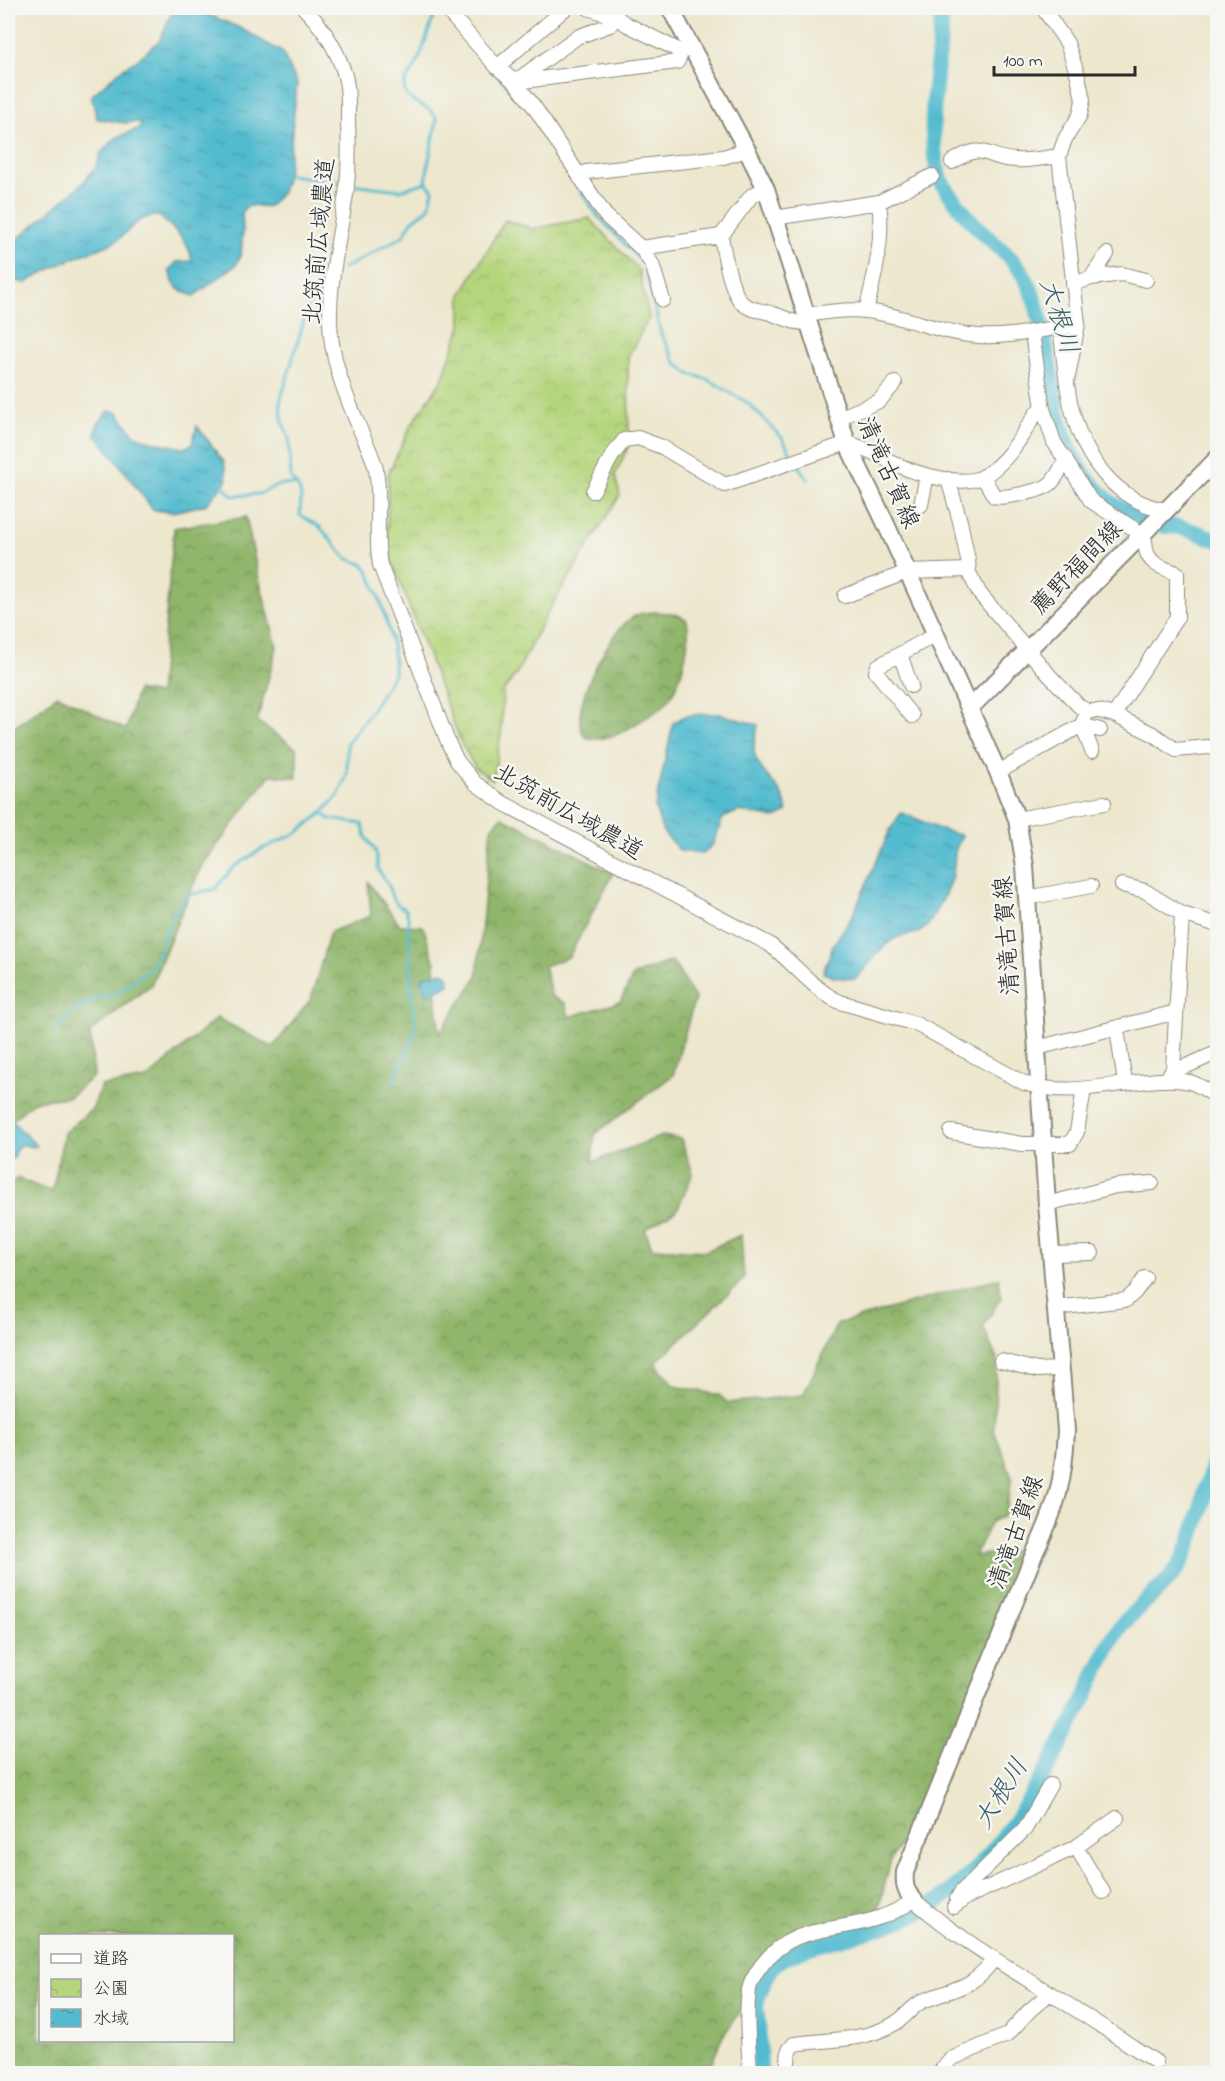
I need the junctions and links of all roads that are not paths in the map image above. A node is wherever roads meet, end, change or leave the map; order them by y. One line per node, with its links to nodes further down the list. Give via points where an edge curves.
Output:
1 (304, 8): 74 (street, 北筑前広域農道, via 337,54 348,93 347,185 331,297 335,358 340,382 375,468 380,565 448,742 462,767 492,797 769,944 829,997 916,1024)
2 (445, 8): 9 (street)
3 (566, 8): 9 (street)
4 (588, 8): 7 (street)
5 (670, 8): 8 (main road, 清滝古賀線)
6 (1043, 8): 12 (street, via 1067,43 1083,100 1080,115)
7 (616, 12): 8 (street, via 626,24); 10 (street, via 610,25 577,37)
8 (686, 50): 10 (street, via 677,62); 11 (main road, 清滝古賀線)
9 (497, 67): 10 (street)
10 (515, 82): 15 (street)
11 (747, 150): 15 (street, via 723,157 586,172); 16 (main road, 清滝古賀線)
12 (1059, 156): 13 (street, via 1015,160 977,150); 24 (street)
13 (952, 162)
14 (932, 176): 17 (street)
15 (580, 178): 20 (street, via 605,216)
16 (766, 189): 18 (main road, 清滝古賀線); 19 (street, via 752,195)
17 (879, 202): 18 (street); 26 (street, via 879,261)
18 (774, 218): 27 (main road, 清滝古賀線)
19 (721, 236): 20 (street); 27 (street, via 742,303 789,321)
20 (640, 248): 25 (street, via 652,264)
21 (1107, 254): 22 (street)
22 (1091, 278): 23 (street, via 1122,274); 24 (street)
23 (1146, 280)
24 (1073, 284): 28 (street)
25 (663, 300)
26 (866, 311): 27 (street, via 833,311); 30 (street, via 979,336)
27 (807, 319): 34 (main road, 清滝古賀線)
28 (1078, 324): 29 (street); 31 (street)
29 (1060, 327): 30 (street); 31 (street)
30 (1032, 333): 33 (street)
31 (1067, 382): 43 (street, via 1072,411 1101,472 1117,489)
32 (895, 383): 34 (street, via 879,401)
33 (1043, 409): 37 (street, via 1054,442); 39 (street, via 1013,448)
34 (839, 418): 35 (main road, 清滝古賀線)
35 (847, 443): 38 (street); 41 (street, via 725,485 662,447 638,438 624,440); 46 (main road, 清滝古賀線)
36 (1218, 458): 43 (main road, 薦野福間線)
37 (1066, 459): 39 (street, via 1050,484 1006,497 994,496); 44 (street, via 1091,501)
38 (927, 475): 40 (street); 42 (street)
39 (983, 477): 40 (street)
40 (948, 479): 45 (street)
41 (593, 491)
42 (921, 505)
43 (1165, 510): 44 (main road, 薦野福間線)
44 (1145, 531): 49 (main road, 薦野福間線); 54 (street, via 1150,560 1177,573 1177,617)
45 (968, 570): 46 (street); 49 (street, via 980,594)
46 (907, 572): 47 (street); 48 (main road, 清滝古賀線)
47 (845, 596)
48 (935, 635): 50 (street); 52 (main road, 清滝古賀線)
49 (1028, 651): 52 (main road, 薦野福間線); 53 (street)
50 (900, 654): 51 (street); 55 (street, via 878,666 876,672)
51 (911, 686)
52 (969, 709): 60 (main road, 清滝古賀線)
53 (1087, 711): 54 (street); 56 (street)
54 (1114, 715): 58 (street, via 1176,750)
55 (912, 716)
56 (1082, 725): 57 (street); 59 (street); 60 (street)
57 (1100, 730)
58 (1218, 749)
59 (1092, 751)
60 (998, 772): 62 (main road, 清滝古賀線)
61 (1104, 803): 62 (street)
62 (1017, 819): 65 (main road, 清滝古賀線)
63 (1122, 885): 66 (street, via 1145,891)
64 (1091, 886): 65 (street)
65 (1027, 898): 70 (main road, 清滝古賀線)
66 (1182, 914): 67 (street); 68 (street)
67 (1218, 925)
68 (1176, 1012): 69 (street); 72 (street)
69 (1117, 1029): 70 (street); 73 (street)
70 (1038, 1048): 74 (main road, 清滝古賀線)
71 (1218, 1053): 72 (street)
72 (1170, 1074): 73 (street, 北筑前広域農道); 76 (street, 北筑前広域農道)
73 (1125, 1083): 75 (street, 北筑前広域農道)
74 (1040, 1088): 75 (street, 北筑前広域農道); 78 (main road, 清滝古賀線)
75 (1084, 1089): 78 (street, via 1077,1132 1070,1144)
76 (1218, 1098)
77 (951, 1132): 78 (street)
78 (1044, 1145): 80 (main road, 清滝古賀線)
79 (1152, 1183): 80 (street, via 1116,1186)
80 (1047, 1204): 82 (main road, 清滝古賀線)
81 (1092, 1253): 82 (street)
82 (1051, 1254): 84 (main road, 清滝古賀線)
83 (1145, 1278): 84 (street, via 1126,1300)
84 (1055, 1308): 86 (main road, 清滝古賀線)
85 (1001, 1361): 86 (street, via 1037,1370)
86 (1060, 1369): 91 (main road, 清滝古賀線, via 1066,1430 1059,1496 905,1872 904,1885)
87 (1050, 1785): 92 (street, via 1025,1829 961,1892)
88 (1117, 1818): 89 (street)
89 (1076, 1846): 90 (street); 92 (street)
90 (1103, 1892)
91 (914, 1900): 93 (street); 97 (street, via 880,1918 796,1936 769,1956 749,1988)
92 (954, 1906): 93 (street)
93 (939, 1921): 94 (street)
94 (994, 1959): 95 (street); 98 (street, via 965,1987 921,2002 895,2024 868,2036 794,2044 789,2050)
95 (1050, 1993): 96 (street); 99 (street, via 1007,2035 951,2059)
96 (1156, 2062)
97 (750, 2073)
98 (788, 2073)
99 (938, 2073)

